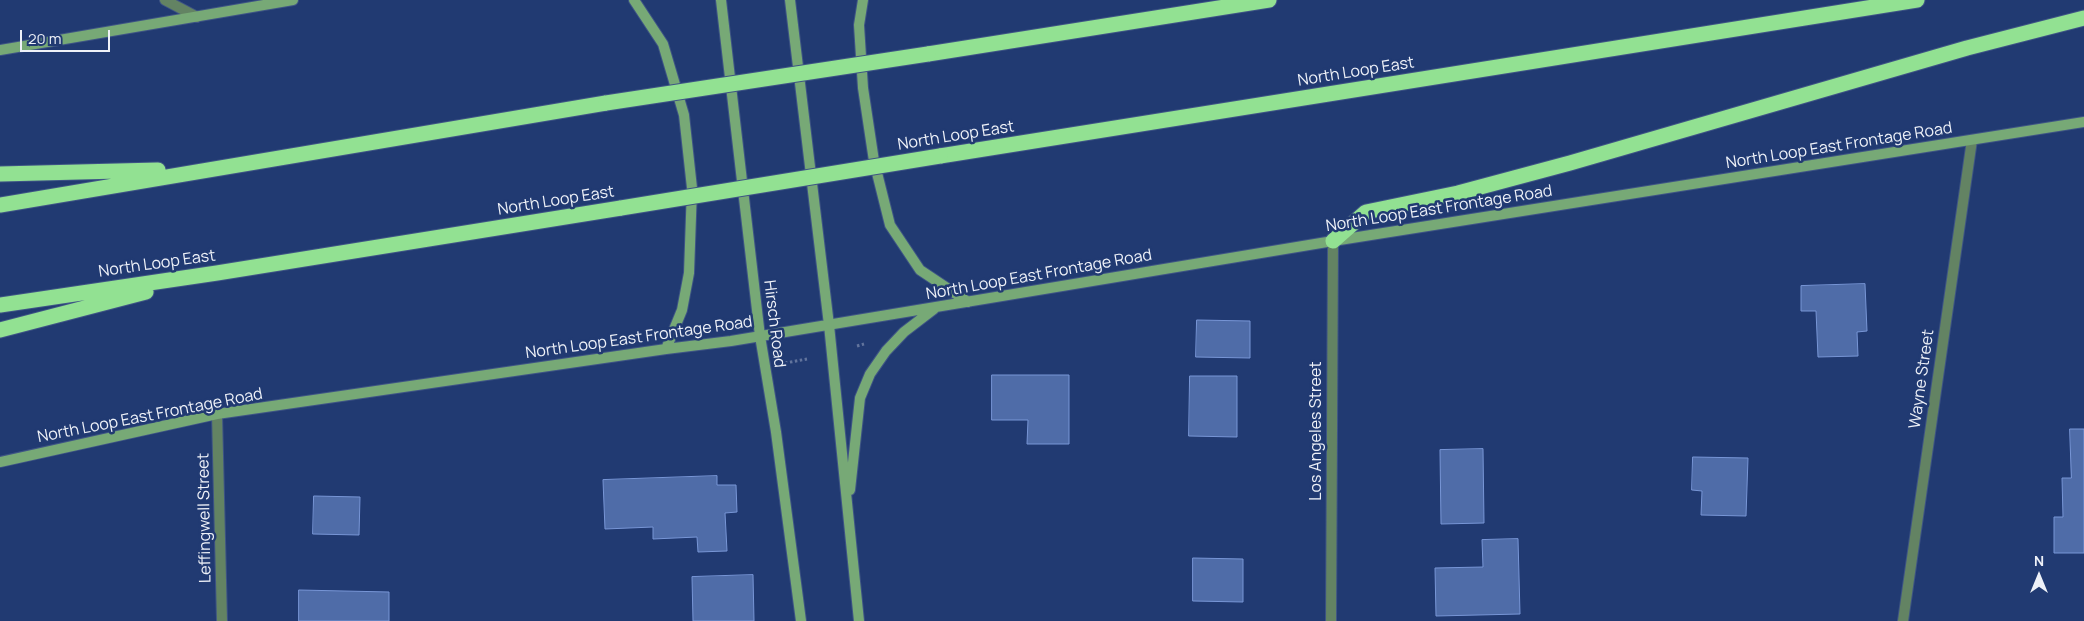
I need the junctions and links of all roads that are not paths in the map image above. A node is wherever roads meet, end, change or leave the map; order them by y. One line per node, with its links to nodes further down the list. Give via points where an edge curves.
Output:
1 (165, 0): 9 (street)
2 (293, 0): 9 (main road)
3 (634, 0): 25 (main road, via 663,44 684,115 692,188 690,273 682,310)
4 (720, 0): 24 (main road, Hirsch Road)
5 (790, 0): 22 (main road)
6 (862, 0): 19 (main road, via 859,25 863,88 874,161 890,225 920,270)
7 (1269, 0): 14 (highway, bridge)
8 (1917, 0): 18 (highway, North Loop East, bridge)
9 (197, 17): 11 (main road)
10 (2084, 18): 17 (highway, via 1967,48 1570,163 1458,193 1366,212)
11 (0, 50)
12 (2084, 122): 13 (main road, North Loop East Frontage Road)
13 (1972, 140): 17 (main road, North Loop East Frontage Road); 33 (street, Wayne Street)
14 (237, 164): 15 (highway); 16 (highway)
15 (0, 174)
16 (0, 206)
17 (1333, 241): 19 (main road, North Loop East Frontage Road); 32 (street, Los Angeles Street)
18 (218, 273): 20 (highway, North Loop East); 23 (highway)
19 (968, 302): 21 (main road, North Loop East Frontage Road)
20 (0, 305)
21 (936, 308): 22 (main road, North Loop East Frontage Road); 28 (main road, via 904,332 870,374 860,398)
22 (829, 326): 24 (main road, North Loop East Frontage Road); 28 (main road)
23 (0, 330)
24 (760, 336): 25 (main road, North Loop East Frontage Road); 30 (main road, Hirsch Road)
25 (666, 349): 26 (main road, North Loop East Frontage Road)
26 (218, 414): 27 (main road, North Loop East Frontage Road); 29 (street, Leffingwell Street)
27 (0, 462)
28 (848, 511): 31 (main road)
29 (222, 621)
30 (801, 621)
31 (859, 621)
32 (1331, 621)
33 (1903, 621)

